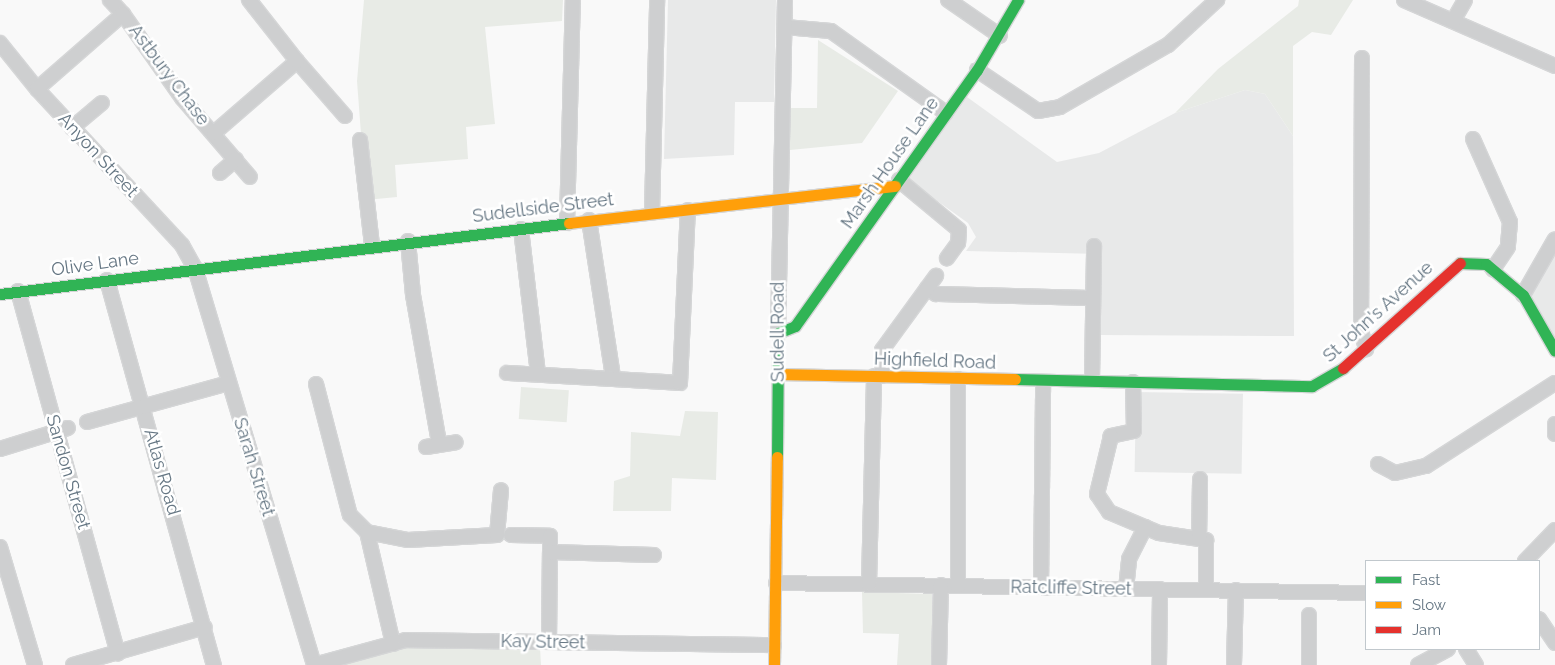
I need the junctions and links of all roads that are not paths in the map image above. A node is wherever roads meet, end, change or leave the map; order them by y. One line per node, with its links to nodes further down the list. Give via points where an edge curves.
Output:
1 (110, 0): 11 (street)
2 (573, 0): 36 (street)
3 (657, 0): 34 (street)
4 (785, 0): 13 (street, Sudell Road)
5 (948, 0): 14 (street)
6 (1018, 0): 14 (street, Marsh House Lane)
7 (1217, 0): 19 (street, via 1168,45 1060,108 1038,111)
8 (1404, 0): 12 (street)
9 (1465, 0): 12 (street)
10 (255, 2): 17 (street)
11 (123, 14): 20 (street, Astbury Chase); 25 (street, Astbury Chase, via 182,98)
12 (1453, 21): 18 (street)
13 (785, 27): 22 (street, via 831,31); 32 (street, Sudell Road)
14 (1000, 36): 19 (street, Marsh House Lane)
15 (0, 43): 20 (street, Anyon Street)
16 (1362, 58): 53 (street, via 1361,331)
17 (297, 61): 23 (street); 25 (street)
18 (1555, 66)
19 (977, 70): 22 (street, Marsh House Lane)
20 (37, 89): 24 (street, Anyon Street)
21 (102, 103): 24 (street)
22 (946, 113): 31 (street, Marsh House Lane)
23 (345, 116)
24 (72, 128): 43 (street, Anyon Street, via 182,246)
25 (214, 133): 28 (street, Astbury Chase)
26 (1473, 139): 44 (street, via 1510,222 1508,246)
27 (360, 140): 40 (street)
28 (236, 159): 29 (street); 30 (street, Astbury Chase)
29 (220, 173)
30 (250, 177)
31 (897, 183): 32 (street, Sudellside Street); 42 (street, via 959,230 958,243); 52 (street, Marsh House Lane, via 795,326)
32 (780, 199): 33 (street, Sudellside Street); 52 (street, Sudell Road)
33 (688, 210): 34 (street, Sudellside Street); 59 (street, via 680,383)
34 (652, 212): 35 (street, Sudellside Street)
35 (589, 220): 36 (street, Sudellside Street); 59 (street)
36 (567, 223): 37 (street, Sudellside Street)
37 (521, 228): 39 (street, Sudellside Street); 56 (street)
38 (1555, 239): 50 (street)
39 (408, 241): 40 (street, Sudellside Street); 72 (street, via 414,302)
40 (372, 245): 43 (street, Sudellside Street)
41 (1094, 246): 51 (street)
42 (947, 258)
43 (195, 268): 46 (street, Olive Lane); 63 (street, Sarah Street)
44 (1492, 269): 50 (street, St John's Avenue); 53 (street, St John's Avenue, via 1474,260 1456,265)
45 (936, 276): 47 (street)
46 (107, 280): 48 (street, Olive Lane); 67 (street, Atlas Road)
47 (927, 288): 51 (street, via 936,294); 58 (street, via 882,350)
48 (18, 291): 49 (street, Olive Lane); 70 (street, Sandon Street)
49 (0, 294)
50 (1523, 296): 54 (street, St John's Avenue)
51 (1092, 298): 61 (street)
52 (778, 333): 57 (street, Sudell Road)
53 (1366, 349): 62 (street, St John's Avenue, via 1347,366 1312,386)
54 (1555, 351)
55 (507, 372): 56 (street)
56 (538, 374): 59 (street)
57 (778, 374): 58 (street, Highfield Road); 88 (street, Sudell Road)
58 (878, 376): 60 (street, Highfield Road); 89 (street)
59 (613, 377)
60 (958, 379): 64 (street, Highfield Road); 91 (street)
61 (1092, 380): 62 (street, St John's Avenue); 64 (street, Highfield Road)
62 (1133, 382): 79 (street, via 1134,431 1110,436 1096,494 1109,512)
63 (229, 383): 67 (street); 111 (street, Sarah Street)
64 (1043, 383): 92 (street)
65 (316, 384): 81 (street, via 350,515)
66 (1555, 384): 76 (street, via 1426,466 1395,473)
67 (142, 404): 68 (street); 100 (street, Atlas Road)
68 (87, 422)
69 (1555, 424): 71 (street)
70 (62, 430): 75 (street); 107 (street, Sandon Street)
71 (1555, 434)
72 (439, 442): 73 (street); 74 (street)
73 (456, 442)
74 (426, 447)
75 (0, 449)
76 (1378, 464)
77 (1200, 479): 83 (street)
78 (501, 490): 81 (street, via 497,535 408,540)
79 (1145, 527): 83 (street); 93 (street, via 1129,559)
80 (1555, 530): 87 (street)
81 (367, 532): 103 (street)
82 (511, 535): 85 (street, via 550,536)
83 (1199, 539): 95 (street, via 1206,540)
84 (0, 546): 108 (street)
85 (550, 552): 86 (street); 101 (street)
86 (654, 555)
87 (1526, 560)
88 (776, 583): 89 (street, Ratcliffe Street); 104 (street, Sudell Road)
89 (869, 584): 90 (street, Ratcliffe Street)
90 (941, 585): 91 (street, Ratcliffe Street); 113 (street)
91 (958, 586): 92 (street, Ratcliffe Street)
92 (1041, 587): 93 (street, Ratcliffe Street)
93 (1126, 589): 94 (street, Ratcliffe Street)
94 (1160, 589): 95 (street, Ratcliffe Street); 114 (street)
95 (1206, 590): 96 (street, Ratcliffe Street)
96 (1236, 590): 97 (street, Ratcliffe Street); 115 (street)
97 (1365, 593)
98 (1309, 615): 116 (street)
99 (1540, 620): 102 (street)
100 (205, 627): 107 (street); 110 (street, Atlas Road)
101 (548, 642): 103 (street, Kay Street, via 406,640); 104 (street, Kay Street)
102 (1555, 643)
103 (393, 644): 111 (street, Kay Street)
104 (774, 645): 112 (street, Sudell Road)
105 (1446, 650): 117 (street)
106 (1467, 650): 118 (street)
107 (118, 653): 109 (street)
108 (35, 665)
109 (73, 665)
110 (214, 665)
111 (314, 665)
112 (774, 665)
113 (939, 665)
114 (1159, 665)
115 (1234, 665)
116 (1309, 665)
117 (1418, 665)
118 (1476, 665)

